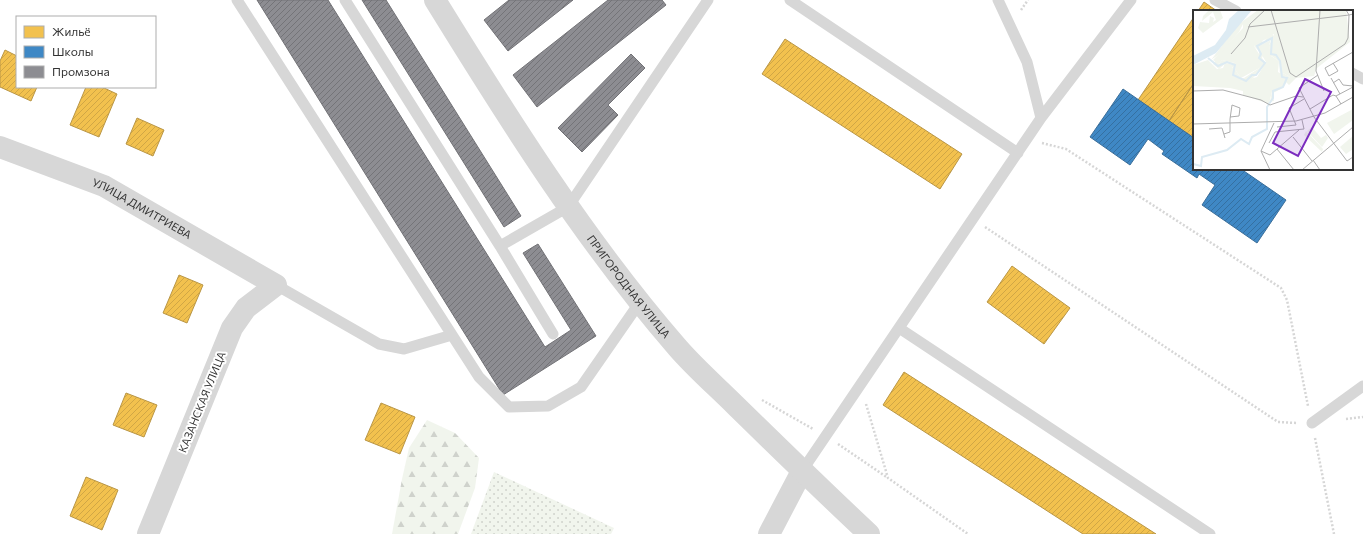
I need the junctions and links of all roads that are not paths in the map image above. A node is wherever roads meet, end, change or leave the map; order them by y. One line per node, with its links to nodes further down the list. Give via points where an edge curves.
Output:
1 (237, 0): 21 (lane)
2 (345, 0): 16 (lane)
3 (435, 0): 15 (street, ПРИГОРОДНАЯ УЛИЦА)
4 (708, 0): 15 (lane)
5 (790, 0): 14 (lane)
6 (998, 0): 12 (lane, via 1027,62)
7 (1131, 0): 12 (lane)
8 (1214, 0): 9 (lane)
9 (1234, 10)
10 (1353, 74): 11 (lane)
11 (1363, 79)
12 (1041, 118): 14 (lane)
13 (0, 147): 17 (street, УЛИЦА ДМИТРИЕВА, via 104,186)
14 (1018, 153): 19 (lane)
15 (568, 207): 16 (lane); 18 (street, ПРИГОРОДНАЯ УЛИЦА)
16 (500, 246): 20 (lane)
17 (276, 285): 21 (lane, via 379,344 404,349); 25 (street, КАЗАНСКАЯ УЛИЦА, via 246,308 232,328)
18 (640, 302): 21 (lane, via 581,387 548,406 509,407 479,377); 24 (street, ПРИГОРОДНАЯ УЛИЦА, via 678,349)
19 (899, 328): 24 (lane); 28 (lane)
20 (554, 334)
21 (452, 335)
22 (1363, 386): 23 (lane)
23 (1312, 423)
24 (802, 471): 26 (street); 27 (street, ПРИГОРОДНАЯ УЛИЦА)
25 (148, 534)
26 (769, 534)
27 (869, 534)
28 (1210, 534)

